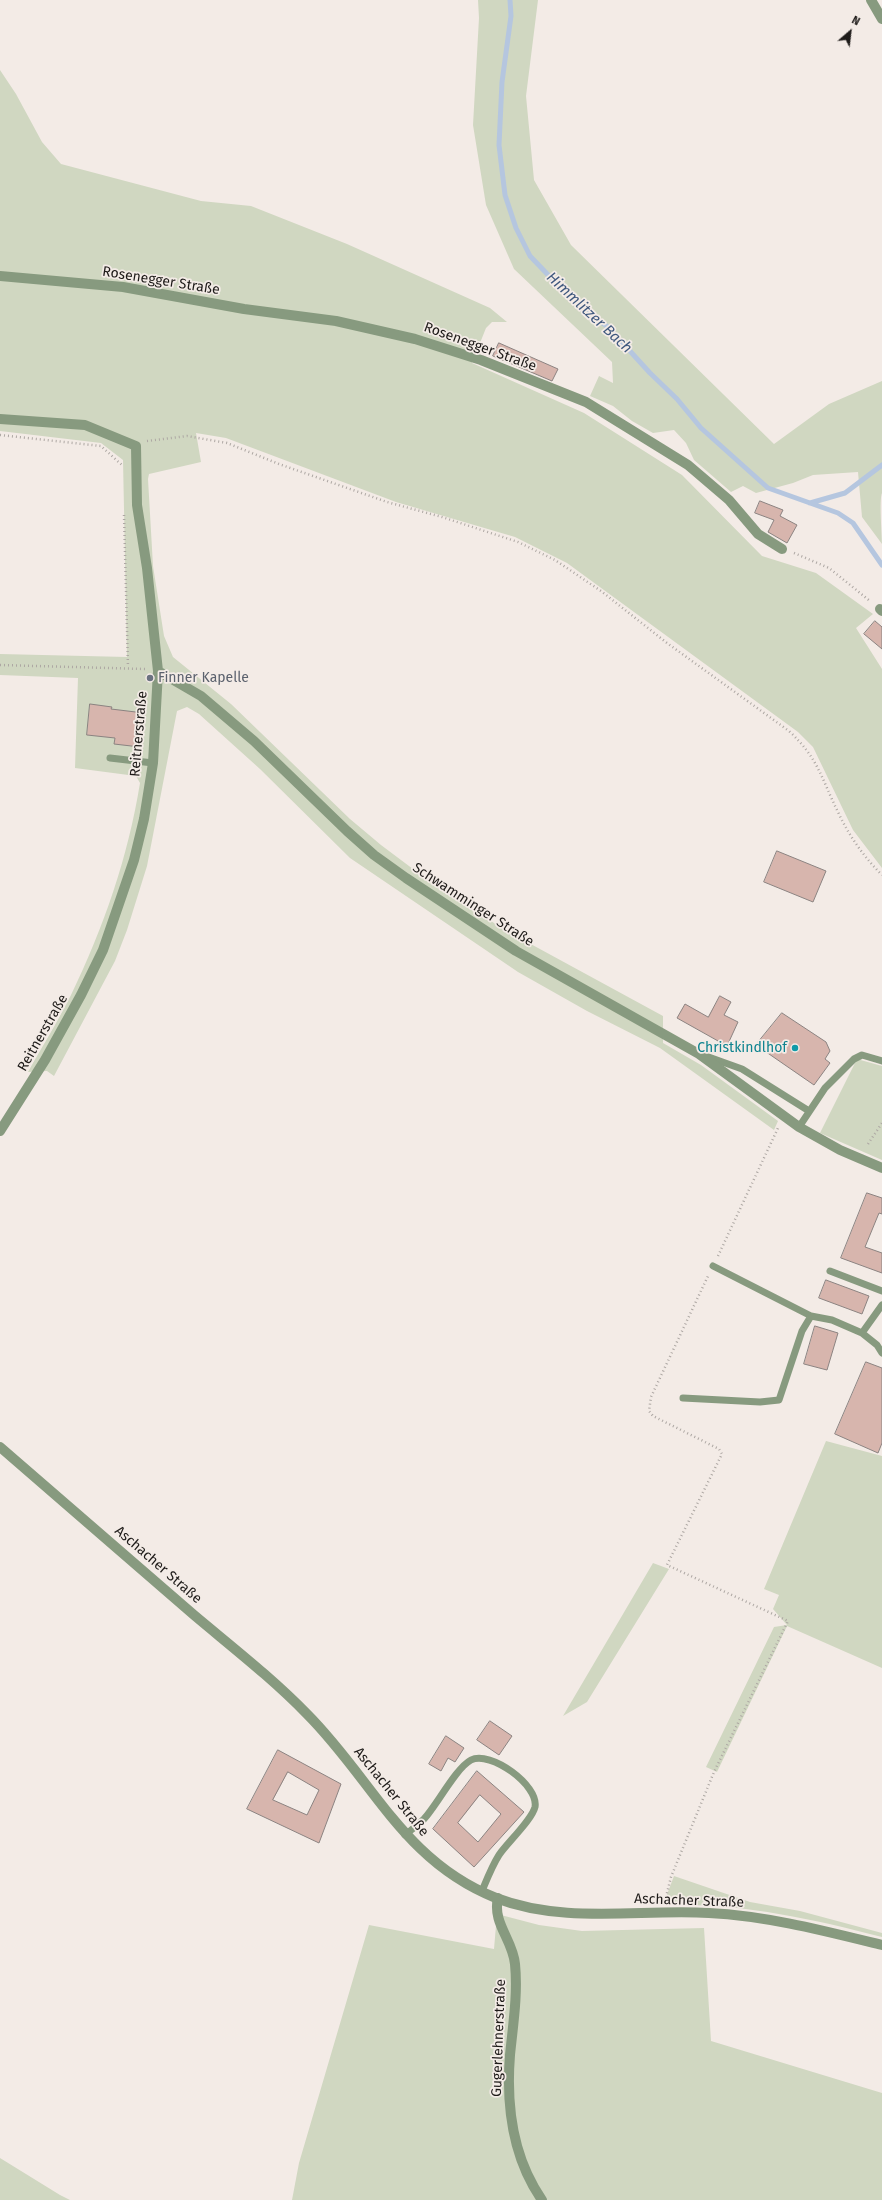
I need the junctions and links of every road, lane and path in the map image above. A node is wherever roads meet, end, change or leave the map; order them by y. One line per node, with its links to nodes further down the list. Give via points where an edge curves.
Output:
1 (871, 0): 2 (street)
2 (882, 19)
3 (0, 276): 9 (street, Rosenegger Straße, via 123,287 244,309 336,321 416,339 481,360 586,402 688,465 729,500 758,534)
4 (0, 420): 6 (street, via 85,425)
5 (0, 435): 7 (path, via 101,446 123,465)
6 (136, 446): 13 (street, Reitnerstraße, via 137,505 147,568); 16 (path, via 150,440 186,436 227,443 379,500 499,535 555,560 601,591 667,643 789,731 805,746 814,759 837,812 854,841)
7 (123, 472)
8 (124, 511): 12 (path)
9 (782, 549): 10 (path, via 829,568)
10 (881, 610)
11 (0, 665): 12 (path)
12 (128, 668): 13 (path)
13 (158, 671): 15 (street, Reitnerstraße); 17 (street, Schwamminger Straße, via 207,701 254,741 347,831 406,878 516,951)
14 (110, 758): 15 (lane)
15 (153, 763): 23 (street, Reitnerstraße, via 134,860 103,950 45,1060)
16 (882, 875)
17 (699, 1054): 19 (lane, via 742,1069); 20 (street, Schwamminger Straße)
18 (882, 1061): 19 (lane, via 858,1056 825,1088)
19 (808, 1111): 22 (lane)
20 (784, 1117): 22 (street, Schwamminger Straße); 26 (path)
21 (882, 1123): 24 (path)
22 (799, 1127): 25 (street, Schwamminger Straße, via 840,1150)
23 (0, 1132)
24 (868, 1144)
25 (882, 1168)
26 (713, 1266): 30 (lane); 38 (path, via 651,1397 649,1410 653,1416 719,1450 722,1454 667,1565 788,1621 714,1772 671,1877 665,1900)
27 (830, 1271): 28 (lane)
28 (882, 1291)
29 (882, 1305): 31 (lane)
30 (811, 1316): 31 (lane, via 832,1320); 33 (lane, via 802,1331 779,1400 760,1402)
31 (862, 1333): 32 (lane, via 877,1345)
32 (882, 1353)
33 (683, 1398)
34 (0, 1447): 35 (street, Aschacher Straße, via 303,1710 335,1745)
35 (405, 1835): 36 (street, Aschacher Straße, via 435,1863); 36 (lane, via 423,1820 471,1760 480,1757 491,1759 508,1770 527,1785 534,1795 535,1806 497,1858)
36 (482, 1891): 37 (street, Aschacher Straße)
37 (498, 1898): 38 (street, Aschacher Straße, via 528,1907 560,1912); 40 (street, Gugerlehnerstraße, via 497,1917 515,1962 516,1986 510,2057 511,2118 523,2167)
38 (665, 1912): 39 (street, Aschacher Straße, via 763,1919)
39 (882, 1945)
40 (542, 2200)

